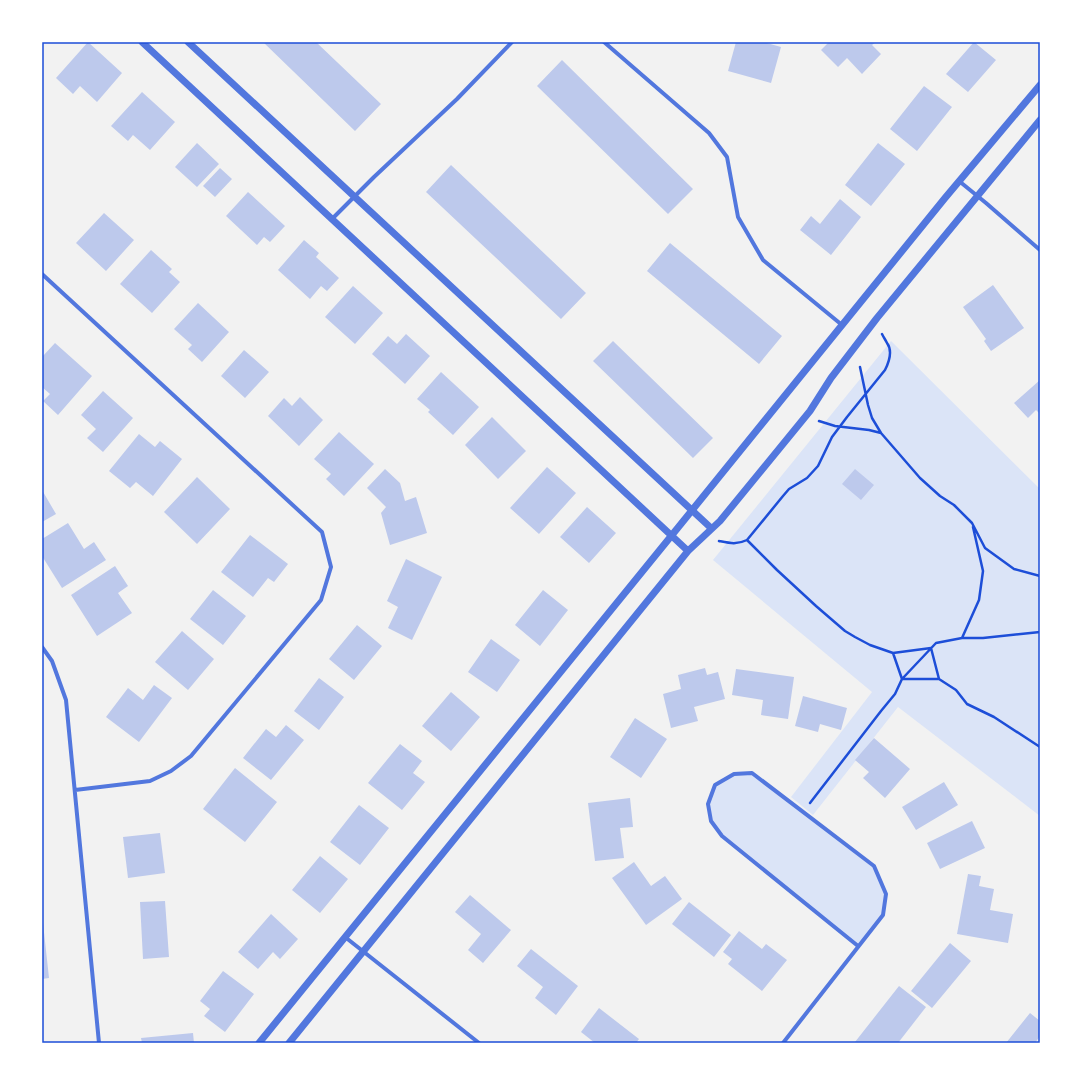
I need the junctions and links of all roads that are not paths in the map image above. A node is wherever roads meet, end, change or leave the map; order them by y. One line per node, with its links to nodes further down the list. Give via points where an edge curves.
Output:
1 (142, 42): 10 (street)
2 (188, 42): 9 (street)
3 (512, 42): 9 (street, via 457,99)
4 (604, 42): 13 (street, via 709,133 727,157 738,217 763,260)
5 (1040, 85): 7 (street)
6 (1040, 120): 8 (street)
7 (959, 181): 8 (street); 13 (street)
8 (977, 196): 11 (street); 15 (street, via 840,366 810,411 720,521)
9 (354, 197): 10 (street); 14 (street)
10 (332, 219): 16 (street)
11 (1040, 250)
12 (42, 274): 19 (street, via 322,532 331,567 321,600 191,756 171,771 150,781)
13 (842, 325): 14 (street)
14 (692, 511): 15 (street); 16 (street)
15 (711, 528): 17 (street)
16 (672, 535): 17 (street); 20 (street)
17 (688, 551): 22 (street)
18 (42, 647): 19 (street, via 52,661 66,700)
19 (75, 790): 23 (street)
20 (345, 937): 22 (street); 24 (street)
21 (858, 946): 21 (street, via 883,915 886,894 874,866 752,773 734,774 715,785 708,804 711,821 722,836); 27 (street)
22 (363, 952): 25 (street); 26 (street)
23 (99, 1043)
24 (259, 1043)
25 (289, 1043)
26 (479, 1043)
27 (783, 1043)

